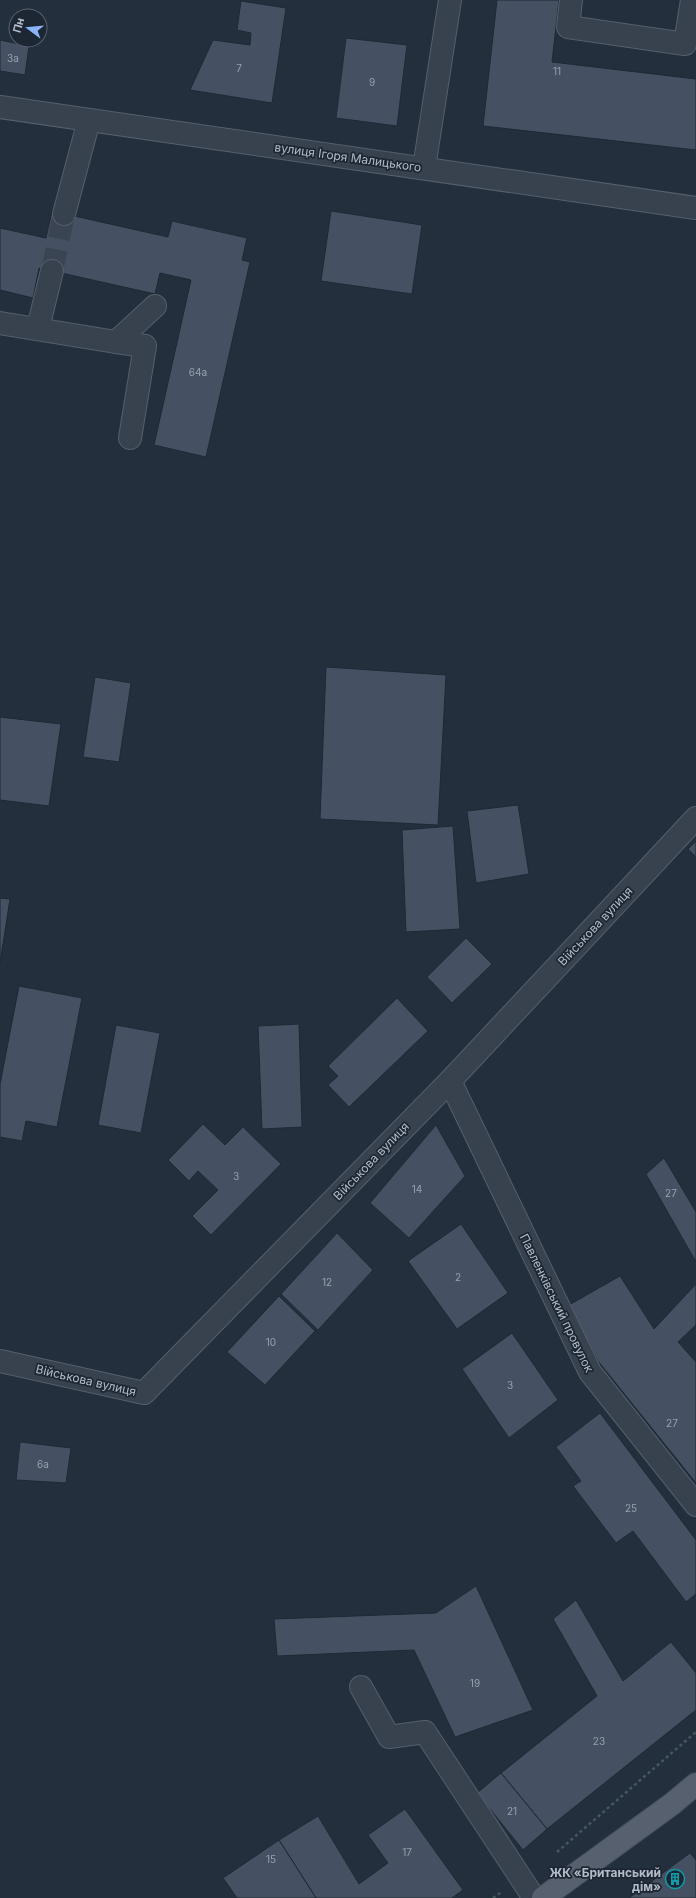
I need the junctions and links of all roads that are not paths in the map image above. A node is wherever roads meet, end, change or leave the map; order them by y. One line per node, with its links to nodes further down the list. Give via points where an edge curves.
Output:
1 (450, 0): 6 (street)
2 (571, 0): 3 (street, via 568,27 685,44)
3 (692, 0)
4 (0, 106): 5 (street, вулиця Ігоря Малицького)
5 (89, 120): 6 (street, вулиця Ігоря Малицького); 8 (street)
6 (424, 168): 7 (street, вулиця Ігоря Малицького)
7 (696, 208)
8 (64, 214)
9 (52, 271): 12 (street)
10 (155, 306): 13 (street)
11 (0, 323): 12 (street)
12 (38, 328): 13 (street)
13 (116, 342): 14 (street, via 145,346)
14 (130, 438)
15 (696, 818): 16 (street, Військова вулиця)
16 (450, 1081): 17 (street, Військова вулиця, via 144,1393); 18 (street, Павленківський провулок, via 590,1372)
17 (0, 1361)
18 (696, 1505)
19 (361, 1687): 21 (street, via 389,1737 425,1732)
20 (696, 1784): 22 (main road)
21 (534, 1898)
22 (543, 1898)

